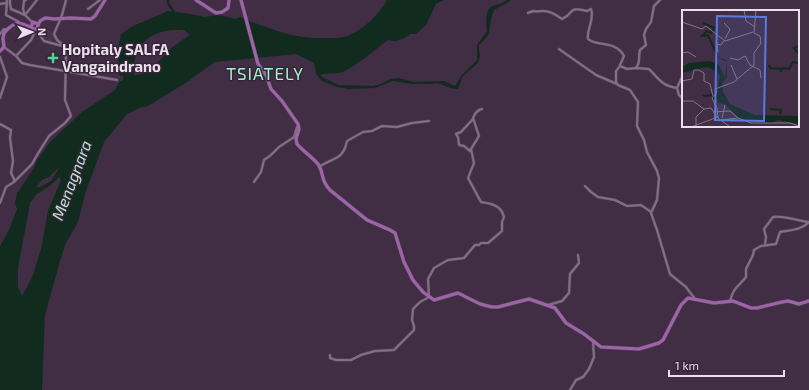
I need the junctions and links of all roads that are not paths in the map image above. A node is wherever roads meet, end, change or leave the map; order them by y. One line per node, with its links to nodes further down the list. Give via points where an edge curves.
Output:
1 (10, 0): 16 (street, via 11,9)
2 (26, 0): 16 (street, via 23,4)
3 (37, 0): 16 (street)
4 (66, 0): 17 (street)
5 (98, 0): 13 (street); 14 (street)
6 (105, 0): 13 (main road)
7 (196, 0): 8 (main road, via 216,13 228,8)
8 (229, 0)
9 (660, 0): 32 (street, via 654,6 651,22 644,35 646,45 640,50 640,60)
10 (242, 1): 44 (main road, via 260,67 271,89)
11 (6, 2): 12 (street); 18 (street, via 6,15)
12 (0, 4)
13 (101, 8): 17 (main road, via 91,19)
14 (88, 9)
15 (528, 13): 31 (street, via 545,11 562,19 576,9 591,9 592,23 588,39 621,50 624,56)
16 (25, 15): 19 (street)
17 (60, 19): 20 (main road, via 45,18); 25 (street, via 54,34)
18 (18, 22): 21 (main road); 22 (main road)
19 (33, 22): 20 (main road); 21 (main road)
20 (38, 24): 23 (main road)
21 (31, 27): 23 (main road)
22 (7, 30): 24 (street, via 4,29); 26 (main road, via 3,35)
23 (36, 30): 25 (street, via 44,41); 29 (street, via 31,40)
24 (0, 34)
25 (62, 46): 33 (street, via 66,55)
26 (4, 48): 28 (main road); 29 (street)
27 (559, 49): 36 (street, via 596,75)
28 (0, 51)
29 (16, 56): 33 (street, via 22,63)
30 (0, 57): 38 (street, via 7,76)
31 (620, 66): 32 (street, via 626,69); 36 (street, via 616,71)
32 (636, 68): 37 (street, via 649,69 662,83)
33 (66, 71): 35 (street); 47 (street, via 65,100 71,116 53,132 32,164)
34 (682, 77): 37 (street)
35 (117, 80)
36 (618, 84): 51 (street, via 630,90 638,102 637,126 659,178 657,200)
37 (677, 88): 39 (street)
38 (0, 98)
39 (682, 98)
40 (482, 109): 41 (street, via 476,112)
41 (473, 119): 45 (street, via 479,136); 45 (street, via 456,134 459,145)
42 (429, 121): 46 (street, via 382,126 363,132 347,141 346,149 338,158)
43 (0, 124): 47 (street, via 11,130)
44 (298, 124): 46 (main road, via 297,144); 48 (street, via 294,137 264,160 261,172)
45 (470, 151): 55 (street, via 474,163 469,179 481,202 501,209 504,217 502,231 488,243 475,245 464,258 448,260 434,268 428,279)
46 (319, 167): 55 (main road, via 322,178 330,190 367,220 395,233 413,280)
47 (14, 182): 50 (street, via 6,187)
48 (254, 182)
49 (585, 186): 51 (street, via 598,197 615,200 627,206 641,205)
50 (0, 203)
51 (651, 212): 56 (street, via 670,274 686,287)
52 (809, 222): 53 (street, via 806,226 780,232 776,244); 53 (street, via 773,217 764,230)
53 (765, 245): 57 (street, via 754,250 746,269 746,277 732,292)
54 (578, 256): 59 (street, via 579,263 570,274 569,293 561,301)
55 (429, 297): 59 (main road, via 434,300 458,293 492,307 527,299); 61 (street, via 413,309 414,330 394,350 375,351 347,360 333,359)
56 (695, 299): 57 (main road, via 714,303); 60 (main road, via 688,298 684,302 665,338 659,343 639,349 601,347)
57 (730, 301): 58 (main road, via 757,308 788,301 799,304)
58 (809, 301)
59 (546, 305): 60 (main road, via 555,308 564,322)
60 (593, 342): 62 (street, via 594,357 589,369 576,380)
61 (330, 355)
62 (570, 390)

